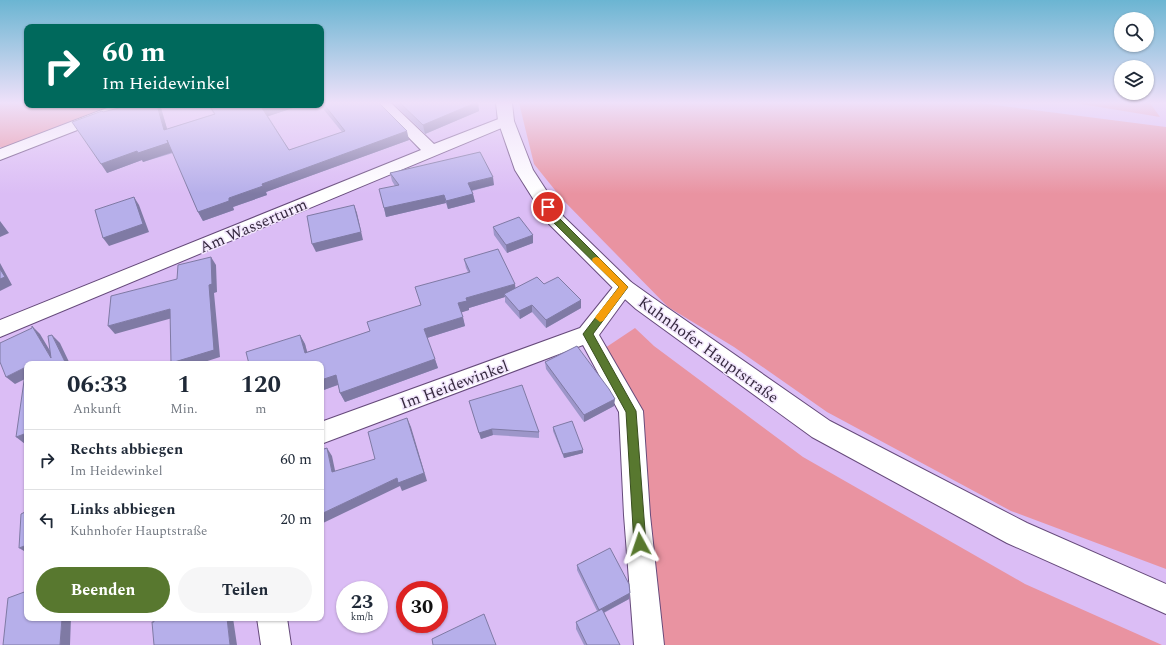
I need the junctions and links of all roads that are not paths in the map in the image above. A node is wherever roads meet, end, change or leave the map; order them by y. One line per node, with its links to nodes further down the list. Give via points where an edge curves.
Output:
1 (57, 133): 6 (street)
2 (413, 133): 5 (street)
3 (463, 133): 5 (street, Am Wasserturm)
4 (512, 133): 7 (street, Kuhnhofer Hauptstraße, via 524,170 556,220)
5 (430, 150): 8 (street, Am Wasserturm)
6 (0, 155)
7 (624, 287): 9 (street); 11 (street, Kuhnhofer Hauptstraße, via 821,429 1017,533)
8 (0, 329)
9 (588, 334): 10 (street, Im Heidewinkel); 14 (street, via 631,411)
10 (324, 432)
11 (1166, 599)
12 (272, 621): 13 (street)
13 (276, 645)
14 (649, 645)

